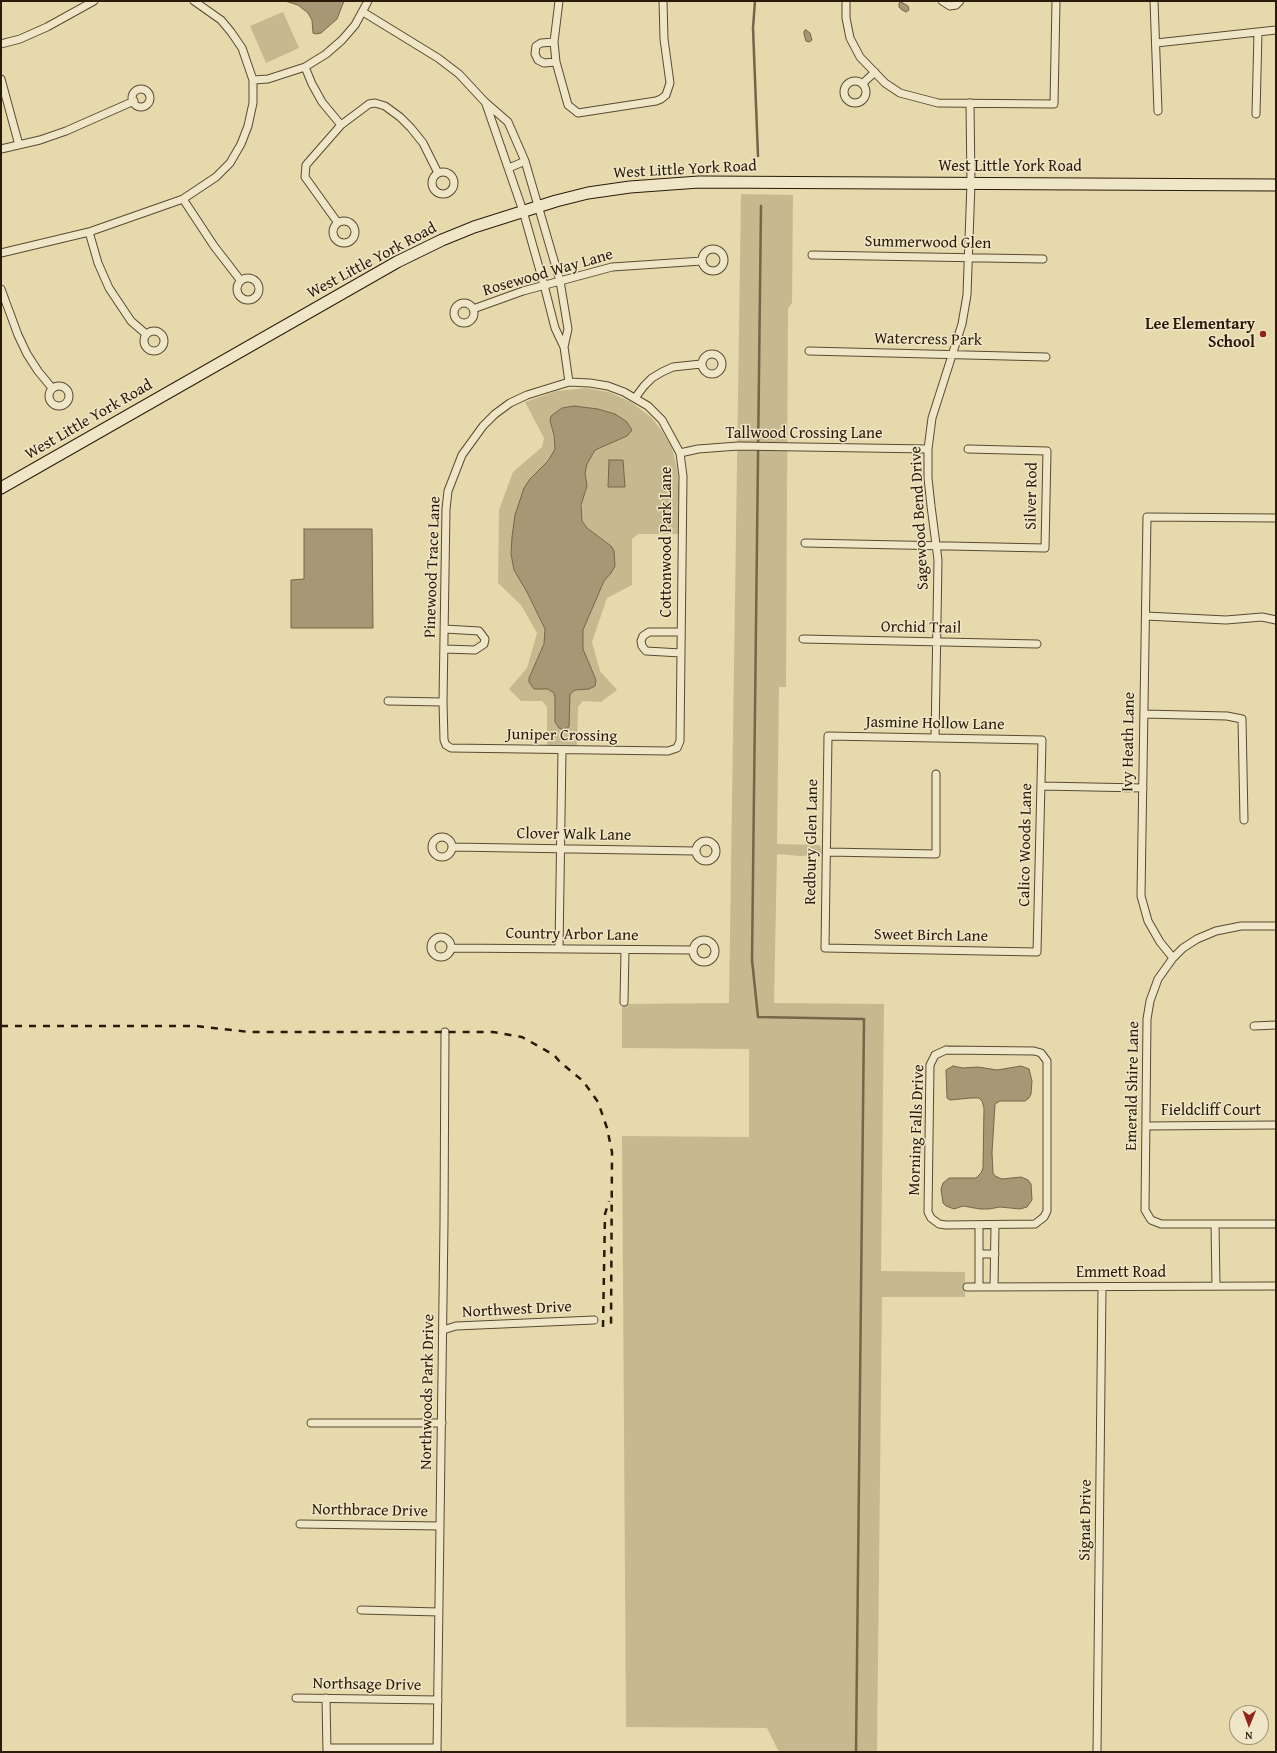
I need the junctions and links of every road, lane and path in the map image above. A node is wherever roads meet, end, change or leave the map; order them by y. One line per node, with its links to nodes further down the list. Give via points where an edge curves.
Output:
1 (94, 1): 16 (street, via 47,27)
2 (194, 1): 21 (street, via 221,20 231,32 242,48)
3 (368, 1): 11 (street)
4 (560, 1): 14 (street)
5 (663, 1): 17 (street, via 664,39 670,83 662,100 578,114 568,105)
6 (846, 1): 19 (street, via 850,38 860,57)
7 (942, 1): 8 (street, via 950,6)
8 (960, 1)
9 (1056, 1): 25 (street, via 1054,104)
10 (1154, 1): 15 (street)
11 (363, 12): 18 (street, via 342,40); 24 (street, via 443,62 459,74)
12 (1276, 30): 13 (street)
13 (1258, 32): 15 (street); 27 (street)
14 (554, 42): 17 (street); 17 (street, via 536,46 536,54 538,60 544,63)
15 (1156, 43): 26 (street)
16 (1, 44)
17 (556, 62)
18 (305, 67): 21 (street, via 268,79); 28 (street, via 322,102)
19 (875, 72): 22 (street); 25 (street, via 900,93 938,103)
20 (1, 79): 29 (street)
21 (253, 80): 36 (street, via 253,103 248,126 230,163 216,177)
22 (862, 84)
23 (134, 101): 29 (street, via 66,131)
24 (485, 102): 31 (street, via 508,122); 32 (street)
25 (970, 104): 34 (street, Sagewood Bend Drive)
26 (1158, 111)
27 (1256, 114)
28 (341, 126): 33 (street, via 369,104 385,106 400,117 423,143); 39 (street, via 309,160 305,172 305,177)
29 (19, 145): 30 (street)
30 (1, 149)
31 (525, 161): 32 (street); 37 (street)
32 (508, 168): 38 (street)
33 (438, 173)
34 (970, 183): 35 (main road, West Little York Road); 37 (main road, West Little York Road, via 699,182 608,190); 43 (street, Sagewood Bend Drive)
35 (1276, 185)
36 (183, 199): 40 (street); 46 (street)
37 (538, 206): 38 (main road, West Little York Road); 47 (street)
38 (523, 211): 48 (street); 63 (main road, West Little York Road, via 442,240 397,262)
39 (338, 223)
40 (89, 232): 41 (street); 51 (street, via 98,264 109,288 131,321)
41 (1, 253)
42 (812, 255): 43 (street, Summerwood Glen)
43 (969, 258): 44 (street, Summerwood Glen); 54 (street, Sagewood Bend Drive, via 962,324)
44 (1042, 260)
45 (702, 261): 47 (street, Rosewood Way Lane, via 612,267)
46 (241, 281)
47 (560, 281): 48 (street, Rosewood Way Lane); 52 (street, via 568,329)
48 (544, 285): 50 (street, Rosewood Way Lane); 52 (street, via 555,328)
49 (1, 289): 58 (street, via 27,354)
50 (473, 309)
51 (146, 334)
52 (564, 347): 57 (street)
53 (809, 351): 54 (street, Watercress Park)
54 (952, 354): 55 (street, Watercress Park); 60 (street, Sagewood Bend Drive, via 932,418)
55 (1046, 356)
56 (702, 364): 59 (street, via 673,366 652,378)
57 (570, 382): 59 (street, Cottonwood Park Lane, via 608,386); 69 (street, Pinewood Trace Lane, via 543,389 510,403 483,426 462,455 448,491 446,509)
58 (52, 388)
59 (635, 398): 62 (street, Cottonwood Park Lane, via 648,406 662,420)
60 (928, 449): 62 (street, Tallwood Crossing Lane, via 738,446); 66 (street, Sagewood Bend Drive, via 929,492)
61 (968, 449): 66 (street, Silver Rod, via 1047,452 1045,548)
62 (680, 452): 70 (street, Cottonwood Park Lane, via 683,476)
63 (1, 488)
64 (1276, 518): 67 (street, Ivy Heath Lane, via 1147,517)
65 (805, 543): 66 (street)
66 (937, 546): 72 (street, Sagewood Bend Drive)
67 (1146, 616): 68 (street, via 1226,620 1262,617); 78 (street, Ivy Heath Lane)
68 (1276, 620)
69 (445, 629): 74 (street, Pinewood Trace Lane); 74 (street, via 479,631 484,644 475,650)
70 (681, 632): 75 (street, Cottonwood Park Lane); 75 (street, via 649,632 641,641 646,651)
71 (803, 639): 72 (street, Orchid Trail)
72 (937, 642): 73 (street, Orchid Trail); 80 (street, Sagewood Bend Drive)
73 (1037, 644)
74 (444, 650): 77 (street, Pinewood Trace Lane)
75 (681, 653): 83 (street, Cottonwood Park Lane, via 680,741)
76 (388, 701): 77 (street)
77 (443, 702): 82 (street, Pinewood Trace Lane)
78 (1144, 714): 87 (street, Ivy Heath Lane); 88 (street, via 1226,716 1242,720)
79 (828, 736): 80 (street, Jasmine Hollow Lane); 92 (street, Redbury Glen Lane)
80 (935, 738): 81 (street, Jasmine Hollow Lane)
81 (1042, 740): 86 (street, Calico Woods Lane)
82 (446, 744): 84 (street, Juniper Crossing, via 451,748)
83 (677, 748): 84 (street, Juniper Crossing, via 668,751)
84 (562, 750): 90 (street)
85 (936, 774): 92 (street, via 936,854)
86 (1041, 786): 87 (street); 99 (street, Calico Woods Lane)
87 (1143, 788): 100 (street, Ivy Heath Lane, via 1141,896 1148,921)
88 (1244, 820)
89 (452, 847): 90 (street, Clover Walk Lane)
90 (561, 849): 91 (street, Clover Walk Lane); 96 (street)
91 (695, 851)
92 (827, 852): 95 (street, Redbury Glen Lane)
93 (1276, 926): 100 (street, Emerald Shire Lane, via 1241,926 1216,931 1197,939)
94 (451, 948): 96 (street, Country Arbor Lane)
95 (825, 948): 99 (street, Sweet Birch Lane)
96 (559, 949): 97 (street, Country Arbor Lane)
97 (625, 950): 98 (street, Country Arbor Lane); 101 (street)
98 (693, 950)
99 (1037, 952)
100 (1173, 958): 106 (street, Emerald Shire Lane, via 1158,979 1147,1019)
101 (624, 1002)
102 (1276, 1025): 103 (street)
103 (1254, 1026)
104 (445, 1032): 120 (street, Northwoods Park Drive)
105 (1276, 1125): 106 (street, Fieldcliff Court)
106 (1146, 1126): 107 (street, Emerald Shire Lane, via 1145,1210 1151,1220 1161,1224)
107 (1216, 1224): 108 (street); 113 (street)
108 (1276, 1224)
109 (979, 1225): 110 (street); 110 (street, Morning Falls Drive, via 946,1225 935,1221 928,1212 930,1064 939,1052 946,1050 1034,1051 1045,1057 1048,1066 1047,1211 1040,1221 1029,1226); 111 (street)
110 (995, 1226): 112 (street)
111 (979, 1254): 112 (street); 116 (street)
112 (995, 1254): 117 (street)
113 (1216, 1286): 114 (street, Emmett Road); 118 (street, Emmett Road)
114 (1276, 1286)
115 (967, 1287): 116 (street, Emmett Road)
116 (979, 1287): 117 (street, Emmett Road)
117 (994, 1287): 118 (street, Emmett Road)
118 (1102, 1287): 132 (street, Signat Drive)
119 (594, 1320): 120 (street, Northwest Drive, via 456,1326)
120 (443, 1330): 121 (street, Northwoods Park Drive)
121 (442, 1422): 122 (street); 124 (street, Northwoods Park Drive)
122 (311, 1423)
123 (300, 1524): 124 (street, Northbrace Drive)
124 (440, 1526): 126 (street, Northwoods Park Drive)
125 (361, 1610): 126 (street)
126 (439, 1612): 129 (street, Northwoods Park Drive)
127 (296, 1698): 128 (street, Northsage Drive)
128 (326, 1698): 129 (street, Northsage Drive); 130 (street)
129 (438, 1700): 131 (street, Northwoods Park Drive)
130 (327, 1750): 131 (street)
131 (437, 1750)
132 (1097, 1752)

